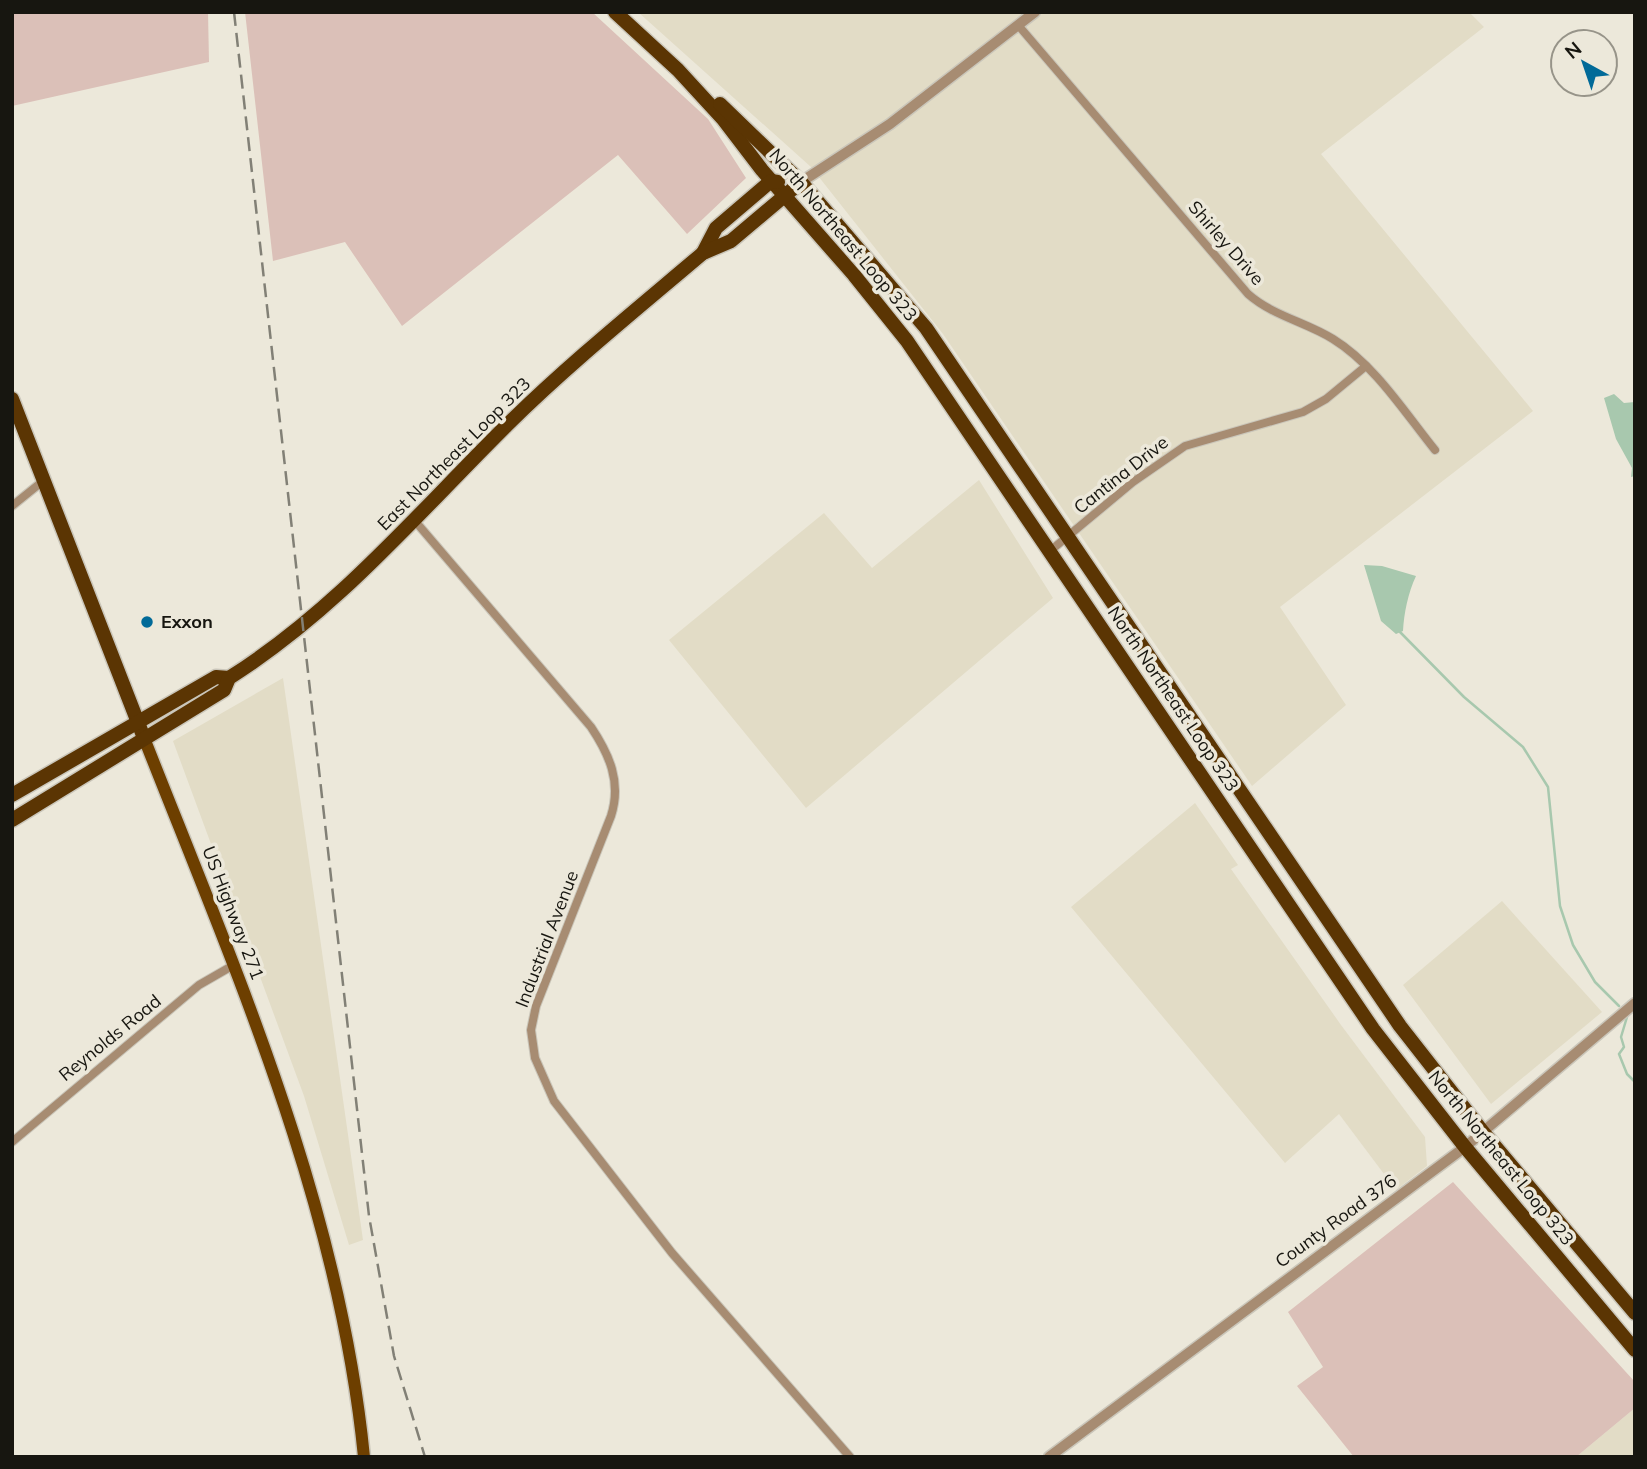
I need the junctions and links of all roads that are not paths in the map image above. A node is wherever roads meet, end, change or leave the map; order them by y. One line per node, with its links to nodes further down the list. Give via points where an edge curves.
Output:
1 (615, 12): 4 (highway, North Northeast Loop 323)
2 (1035, 12): 3 (street)
3 (1018, 25): 6 (street, via 883,129); 11 (street, Shirley Drive, via 1248,294 1269,310 1334,340)
4 (678, 70): 5 (highway, North Northeast Loop 323); 6 (highway, North Northeast Loop 323, via 696,81)
5 (771, 181): 6 (highway); 7 (highway, North Northeast Loop 323); 8 (highway, East Northeast Loop 323, via 716,228)
6 (801, 182): 7 (highway, East Northeast Loop 323); 9 (highway, North Northeast Loop 323)
7 (784, 196): 8 (highway, East Northeast Loop 323, via 730,241); 10 (highway, North Northeast Loop 323)
8 (703, 253): 16 (highway, East Northeast Loop 323, via 536,397)
9 (926, 328): 10 (highway); 17 (highway, North Northeast Loop 323)
10 (907, 341): 18 (highway, North Northeast Loop 323)
11 (1366, 366): 13 (street, Shirley Drive); 17 (street, Cantina Drive, via 1326,399 1293,416 1185,446)
12 (12, 399): 14 (highway, US Highway 271)
13 (1435, 450)
14 (43, 481): 15 (street); 22 (highway, US Highway 271)
15 (12, 506)
16 (415, 521): 21 (highway, East Northeast Loop 323, via 321,612); 36 (street, Industrial Avenue, via 591,727 614,778 611,816 536,1006 532,1038 542,1079 616,1184)
17 (1068, 536): 18 (street, Cantina Drive); 19 (highway, North Northeast Loop 323)
18 (1050, 551): 20 (highway, North Northeast Loop 323)
19 (1114, 604): 20 (highway); 26 (highway, North Northeast Loop 323)
20 (1095, 617): 27 (highway, North Northeast Loop 323)
21 (229, 678): 22 (highway, East Northeast Loop 323, via 216,677); 23 (highway, East Northeast Loop 323, via 224,690)
22 (138, 723): 23 (highway, US Highway 271); 24 (highway, East Northeast Loop 323)
23 (144, 738): 25 (highway, East Northeast Loop 323); 28 (main road, US Highway 271)
24 (12, 795)
25 (12, 820)
26 (1308, 894): 27 (highway); 30 (highway, North Northeast Loop 323, via 1400,1026)
27 (1289, 906): 32 (highway, North Northeast Loop 323, via 1373,1029)
28 (233, 966): 31 (street, Reynolds Road, via 199,985); 35 (main road, US Highway 271, via 286,1107 322,1228 348,1343)
29 (1635, 1003): 30 (street, County Road 376)
30 (1483, 1132): 32 (street, County Road 376); 33 (highway, North Northeast Loop 323)
31 (12, 1142)
32 (1465, 1147): 34 (highway, North Northeast Loop 323); 37 (street, County Road 376)
33 (1635, 1313)
34 (1635, 1350)
35 (364, 1457)
36 (850, 1457)
37 (1049, 1457)

